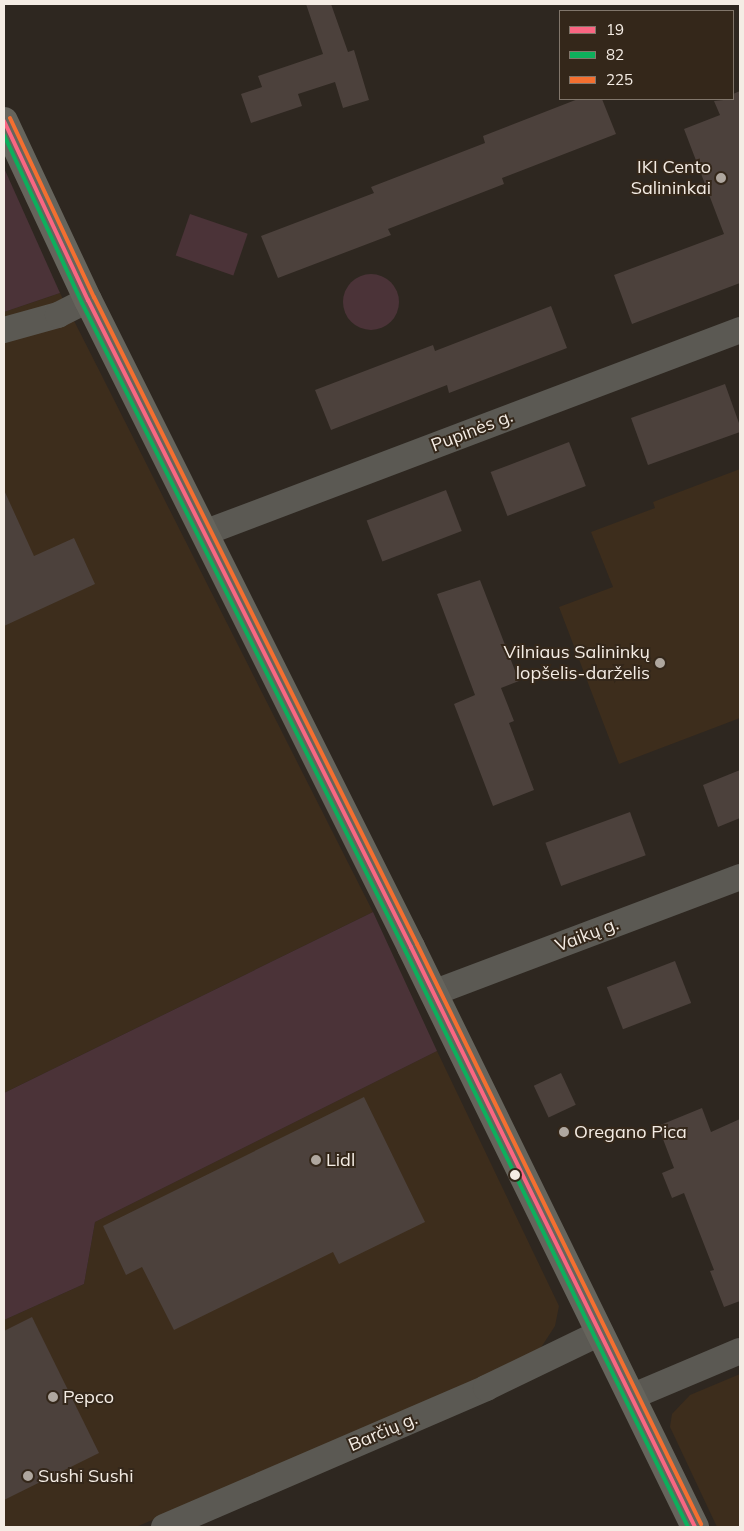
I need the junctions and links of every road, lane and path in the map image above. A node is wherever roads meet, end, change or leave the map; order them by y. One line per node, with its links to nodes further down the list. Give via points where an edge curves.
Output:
1 (4, 121): 2 (main road)
2 (88, 300): 3 (street, via 58,315); 5 (main road)
3 (4, 330)
4 (740, 330): 5 (street, Pupinės g.)
5 (204, 533): 7 (main road)
6 (740, 877): 7 (street, Vaikų g.)
7 (433, 993): 8 (main road)
8 (600, 1333): 10 (main road); 11 (street, Barčių g., via 486,1388)
9 (740, 1351): 10 (street)
10 (632, 1398): 12 (main road)
11 (164, 1527)
12 (695, 1527)

